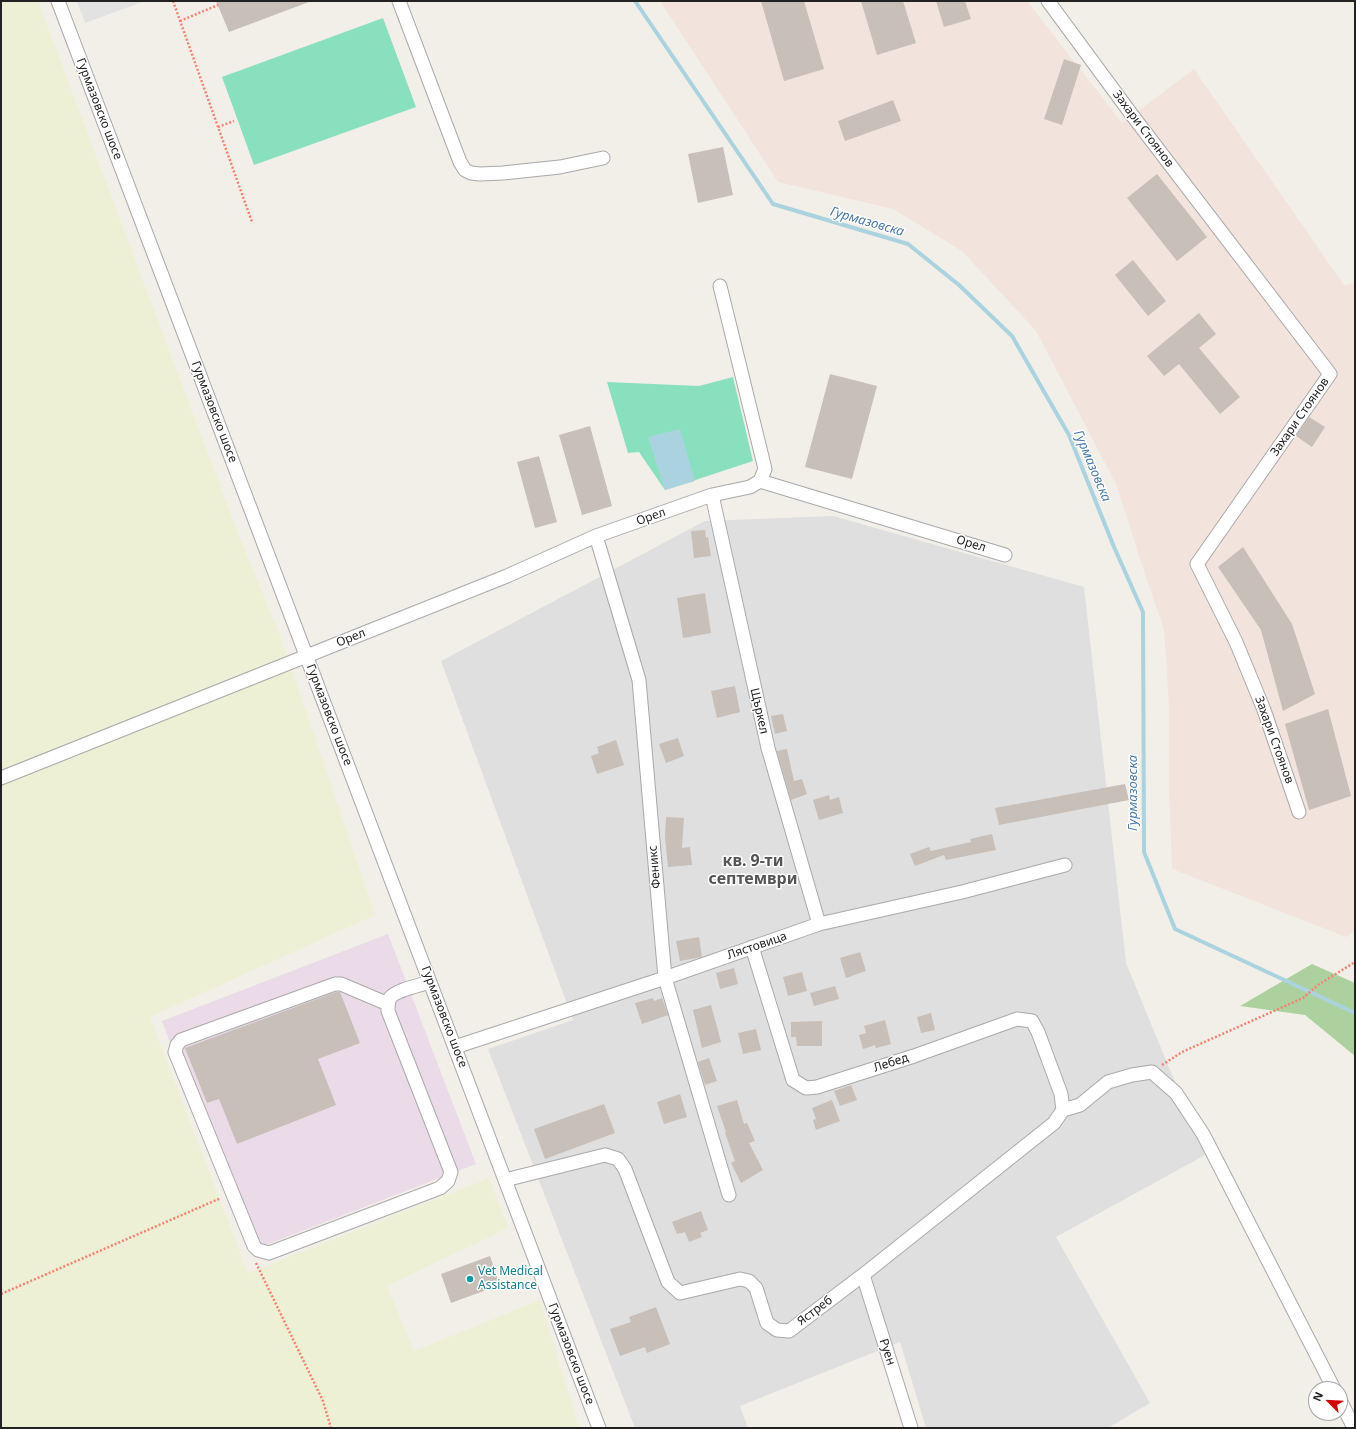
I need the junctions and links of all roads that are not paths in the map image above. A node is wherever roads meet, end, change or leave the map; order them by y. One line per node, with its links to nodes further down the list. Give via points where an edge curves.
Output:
1 (58, 1): 10 (street, Гурмазовско шосе)
2 (399, 1): 4 (street, via 465,170 480,174 503,173 560,167)
3 (1048, 1): 12 (street, Захари Стоянов, via 1330,374 1197,564 1236,642 1264,710)
4 (603, 158)
5 (720, 286): 6 (street, via 765,469)
6 (760, 481): 7 (street, Орел, via 750,488); 9 (street, Орел)
7 (712, 495): 8 (street, Орел); 14 (street, Щъркел, via 768,748)
8 (596, 536): 10 (street, Орел, via 508,576); 16 (street, Феникс, via 639,680)
9 (1005, 555)
10 (306, 656): 11 (street, Орел); 17 (street, Гурмазовско шосе)
11 (1, 778)
12 (1299, 812)
13 (1065, 865): 14 (street, Лястовица, via 962,892)
14 (819, 924): 15 (street, Лястовица)
15 (752, 947): 16 (street, Лястовица); 20 (street, Лебед, via 793,1080 806,1088 914,1056 1017,1018 1032,1021 1038,1032 1061,1094)
16 (665, 978): 19 (street, Лястовица); 22 (street, Феникс)
17 (430, 982): 18 (street, via 395,993); 19 (street, Гурмазовско шосе)
18 (388, 1004): 18 (street, via 388,1011 451,1172 448,1181 440,1188 269,1253 258,1250 254,1246 175,1052 177,1045 180,1040 335,984 341,984)
19 (455, 1047): 21 (street, Гурмазовско шосе)
20 (1063, 1110): 23 (street, Ястреб, via 1054,1123); 24 (street, via 1080,1105 1108,1082 1132,1074 1152,1072 1176,1093 1203,1134)
21 (505, 1180): 23 (street, Ястреб, via 605,1155 618,1159 626,1169 668,1282 680,1293 740,1279 749,1281 756,1288 767,1323 777,1330 789,1331); 26 (street, Гурмазовско шосе)
22 (729, 1195)
23 (863, 1275): 27 (street, Руен)
24 (1330, 1381)
25 (1348, 1416): 28 (street)
26 (599, 1428)
27 (911, 1428)
28 (1354, 1428)

